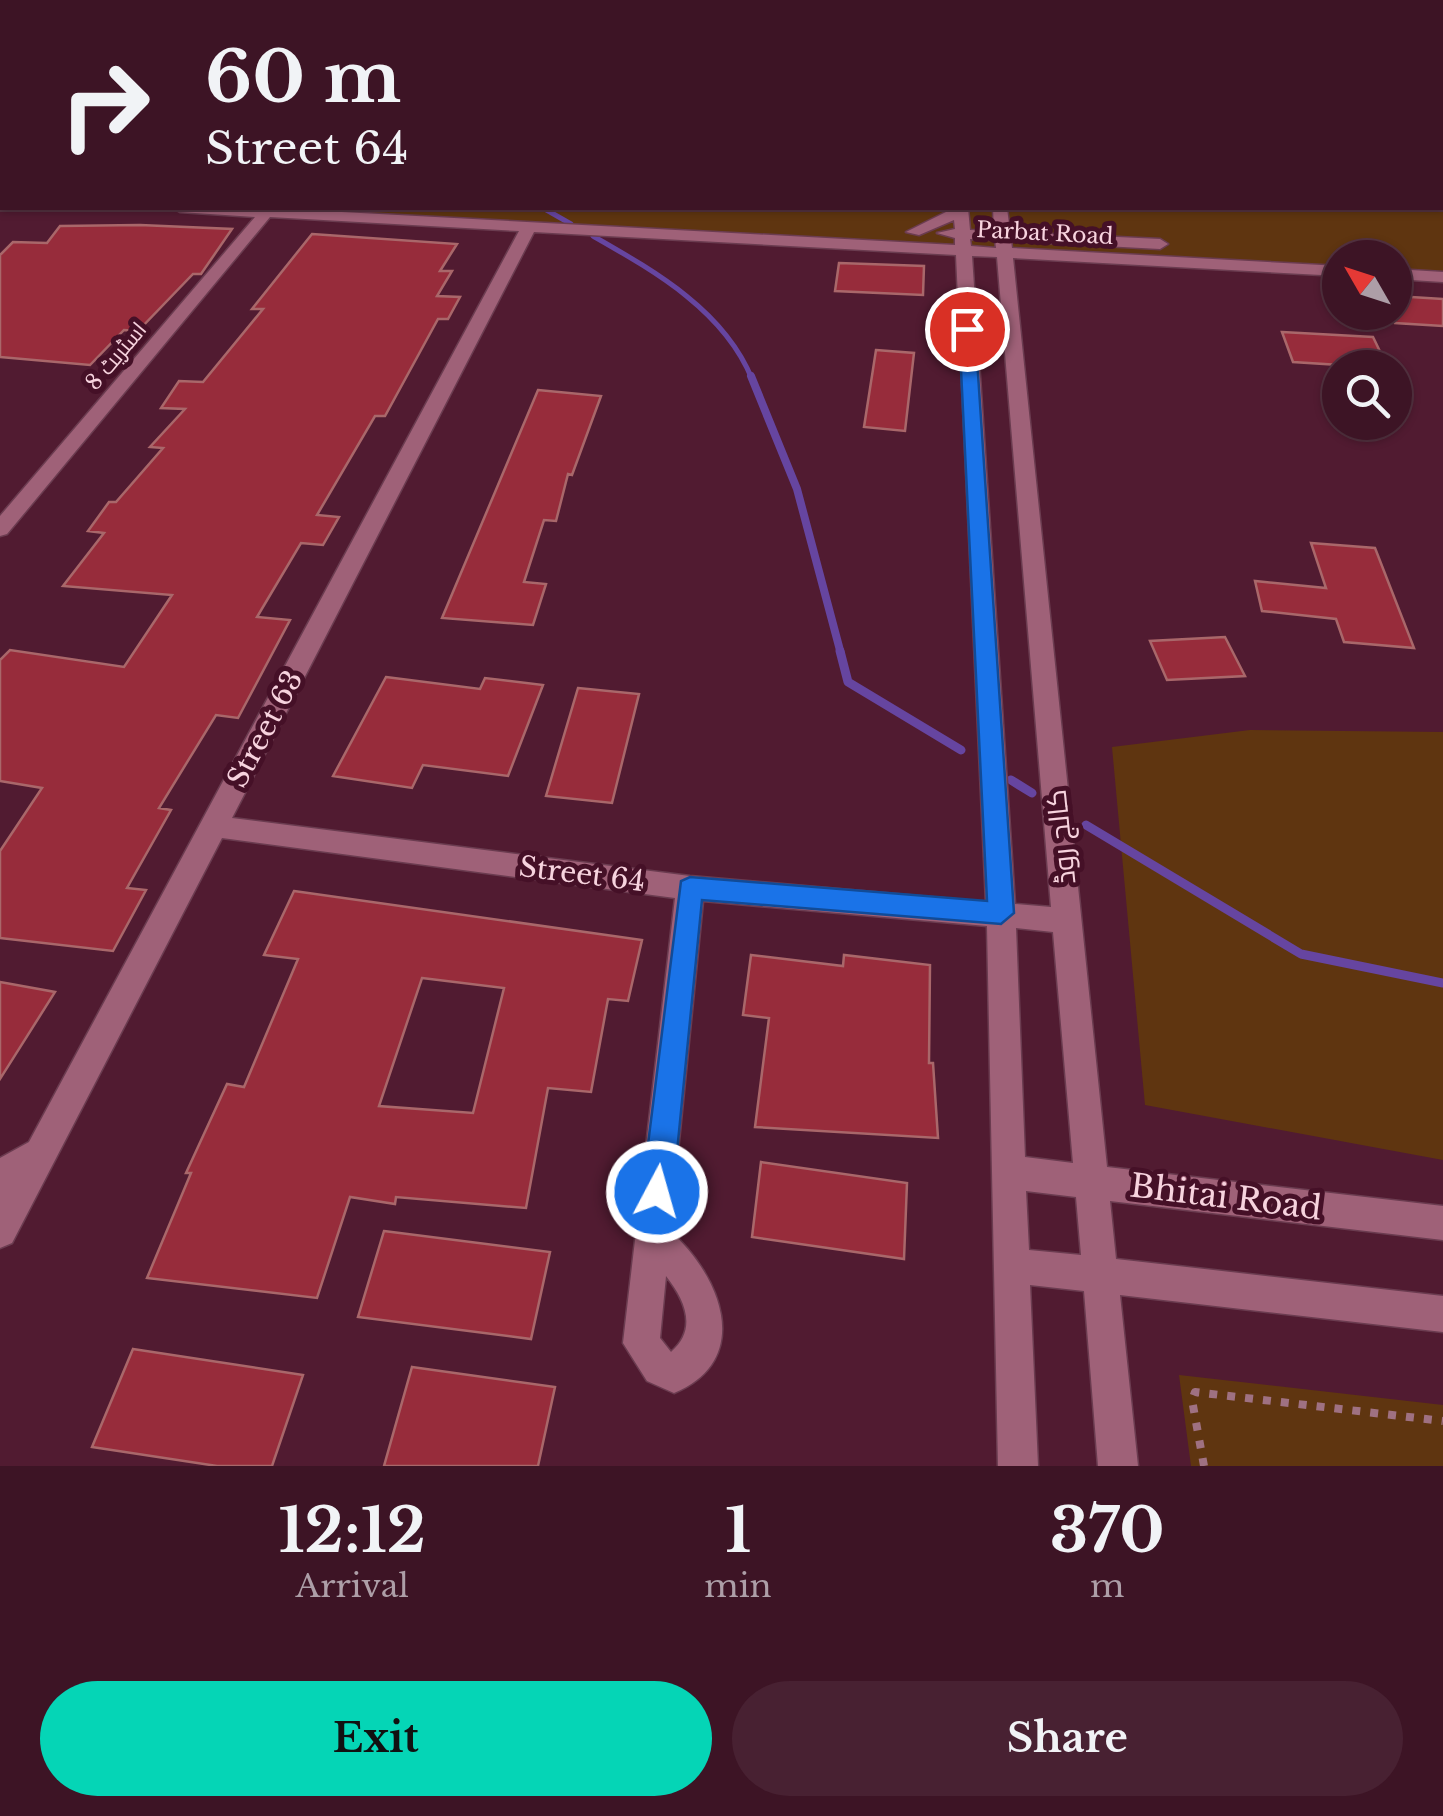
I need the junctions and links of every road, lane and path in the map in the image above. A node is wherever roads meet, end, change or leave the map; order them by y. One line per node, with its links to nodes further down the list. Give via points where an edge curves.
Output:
1 (224, 210): 4 (street, Parbat Road)
2 (959, 210): 7 (street)
3 (961, 210): 9 (street)
4 (267, 212): 5 (street, Parbat Road); 14 (street, اسٹریٹ 8)
5 (529, 227): 8 (street, Parbat Road); 15 (street, Street 63)
6 (1001, 227): 9 (street, Parbat Road); 10 (street, Parbat Road); 10 (street, Parbat Road, via 1215,248); 18 (street, کالج روڈ)
7 (914, 232): 8 (street, Parbat Road, via 762,225); 9 (street, Parbat Road)
8 (661, 234): 9 (street, Parbat Road)
9 (962, 242): 17 (street)
10 (1308, 270): 11 (street, Parbat Road)
11 (1322, 271)
12 (1412, 275): 13 (street)
13 (1443, 277)
14 (0, 529)
15 (215, 826): 16 (street, Street 64); 24 (street, Street 63)
16 (690, 888): 17 (street, Street 64); 25 (street, via 641,1343 660,1368 674,1374 700,1348 705,1317 698,1285)
17 (1001, 913): 18 (street, Street 64); 20 (street)
18 (1069, 921): 22 (street, کالج روڈ)
19 (29, 1158): 21 (street)
20 (1009, 1172): 22 (street, Bhitai Road); 26 (street)
21 (0, 1177)
22 (1094, 1182): 23 (street, Bhitai Road); 27 (street, کالج روڈ)
23 (1443, 1223)
24 (0, 1231)
25 (659, 1244)
26 (1009, 1265): 27 (street); 30 (street)
27 (1101, 1277): 28 (street); 31 (street, کالج روڈ)
28 (1443, 1314)
29 (1443, 1420): 32 (path, via 1196,1392)
30 (1018, 1466)
31 (1118, 1466)
32 (1204, 1466)

